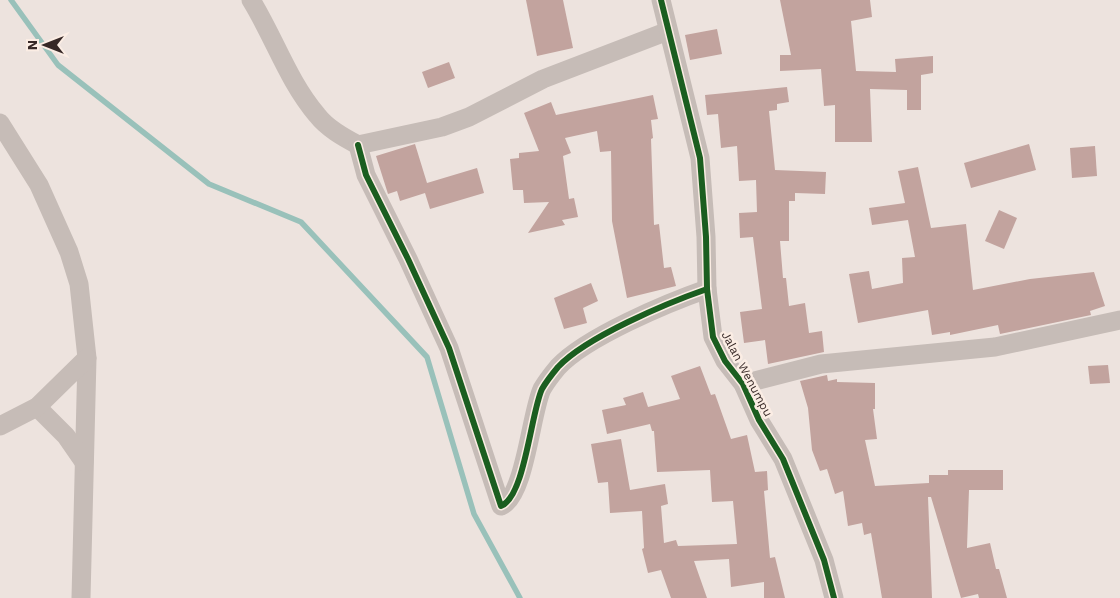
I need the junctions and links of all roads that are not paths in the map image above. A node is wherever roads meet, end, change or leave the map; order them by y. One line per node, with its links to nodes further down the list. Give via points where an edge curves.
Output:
1 (251, 0): 5 (street, via 276,49 317,116 338,134)
2 (661, 0): 3 (street, Jalan Wenumpu)
3 (668, 31): 5 (street, via 543,79 469,117 442,127); 6 (street, Jalan Wenumpu, via 700,158)
4 (0, 123): 8 (street, via 38,185 69,252 79,284)
5 (358, 145): 6 (street, via 366,175 449,348 501,506 506,504 516,487 542,389 559,366 596,339)
6 (707, 289): 9 (street, Jalan Wenumpu, via 713,336 725,361)
7 (1119, 324): 9 (street, via 995,348 820,364)
8 (86, 358): 10 (street); 12 (street)
9 (743, 384): 14 (street, Jalan Wenumpu, via 797,489 824,560)
10 (37, 407): 11 (street); 12 (street, via 66,436)
11 (0, 426)
12 (84, 462): 13 (street)
13 (81, 598)
14 (834, 598)

